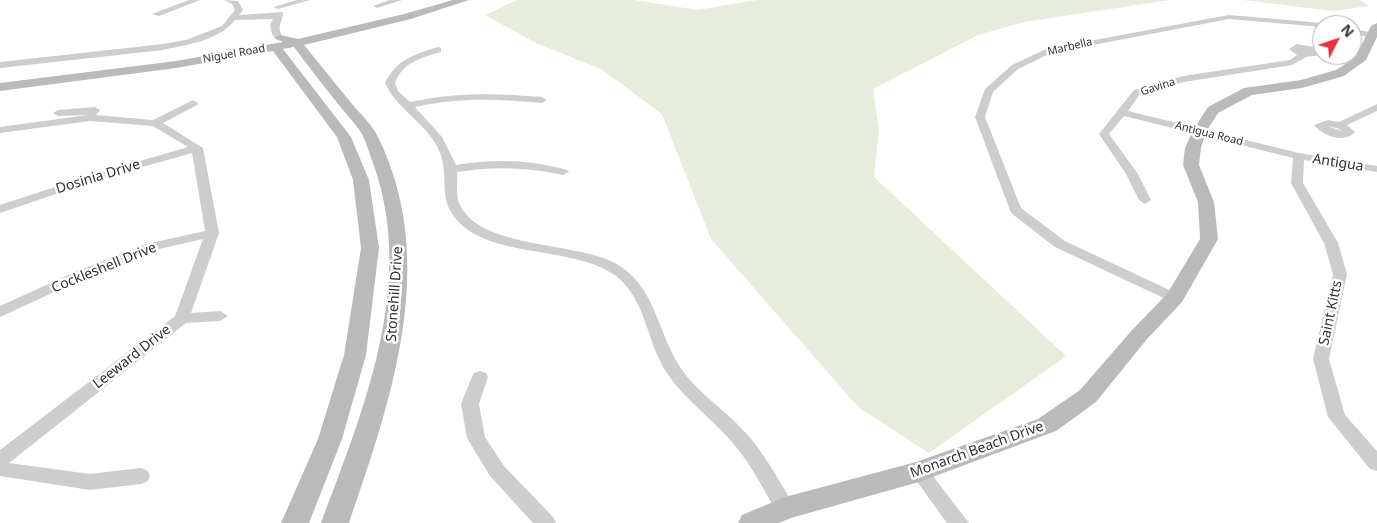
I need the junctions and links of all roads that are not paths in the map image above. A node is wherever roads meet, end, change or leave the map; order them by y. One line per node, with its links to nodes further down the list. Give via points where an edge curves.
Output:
1 (196, 0): 9 (street)
2 (228, 0): 10 (street, via 239,10)
3 (306, 0): 8 (street)
4 (398, 0): 7 (street)
5 (438, 0): 14 (street, Niguel Road)
6 (464, 0): 15 (street, Niguel Road)
7 (377, 6)
8 (279, 12): 10 (street); 14 (street, via 274,25)
9 (156, 14)
10 (233, 18): 18 (street, via 225,28 207,36 163,47)
11 (1312, 24): 40 (street, Marbella, via 1229,17 1049,51 1015,67 988,91 980,117 1015,210 1060,244)
12 (1375, 30): 13 (street); 31 (street, Monarch Beach Drive, via 1360,60 1340,73 1302,84 1249,91 1213,110)
13 (1362, 31)
14 (277, 42): 15 (main road, Niguel Road); 19 (street, Niguel Road); 20 (street, Niguel Road, via 158,67); 51 (main road, Stonehill Drive, via 344,137 361,180 370,248 355,355 330,439)
15 (296, 42): 52 (main road, Stonehill Drive, via 370,136 393,195 400,250 395,332 376,406)
16 (438, 50): 23 (street, via 408,59 393,73 390,83)
17 (1306, 54): 25 (street, Gavina, via 1292,62 1183,79 1137,92)
18 (0, 65)
19 (0, 80)
20 (0, 87)
21 (542, 100): 23 (street, via 466,95)
22 (193, 103): 28 (street)
23 (407, 106): 34 (street, via 440,139)
24 (1377, 107): 29 (street)
25 (1120, 112): 31 (street, Antigua Road); 37 (street, Gavina, via 1104,134 1132,174)
26 (90, 118): 27 (street, via 95,110); 28 (street); 30 (street)
27 (0, 121)
28 (155, 123): 32 (street)
29 (1340, 125)
30 (0, 130)
31 (1199, 132): 33 (street, Antigua Road); 40 (street, Monarch Beach Drive, via 1192,148 1191,165 1206,202 1209,238)
32 (197, 148): 38 (street, Dosinia Drive); 39 (street, Leeward Drive)
33 (1299, 156): 35 (street, Antigua); 46 (street, Saint Kitts, via 1296,184 1332,243 1340,274 1321,359 1337,417)
34 (452, 169): 36 (street, via 516,162); 50 (street, via 452,206 467,222 487,235 587,255 610,265 633,284 648,305 668,362 688,388 745,444)
35 (1377, 169)
36 (564, 172)
37 (1145, 200)
38 (0, 209)
39 (212, 233): 41 (street, Cockleshell Drive, via 151,247); 43 (street, Leeward Drive)
40 (1174, 298): 48 (street, Monarch Beach Drive, via 1088,396 1047,425)
41 (0, 312)
42 (220, 316): 43 (street)
43 (182, 318): 45 (street, Leeward Drive)
44 (480, 377): 53 (street, via 470,404 476,438 497,471)
45 (0, 460)
46 (1377, 464)
47 (0, 469): 49 (street, via 90,482)
48 (919, 472): 50 (street, Monarch Beach Drive); 55 (street)
49 (141, 476)
50 (784, 508): 54 (street, Monarch Beach Drive)
51 (295, 523)
52 (335, 523)
53 (546, 523)
54 (752, 523)
55 (959, 523)

